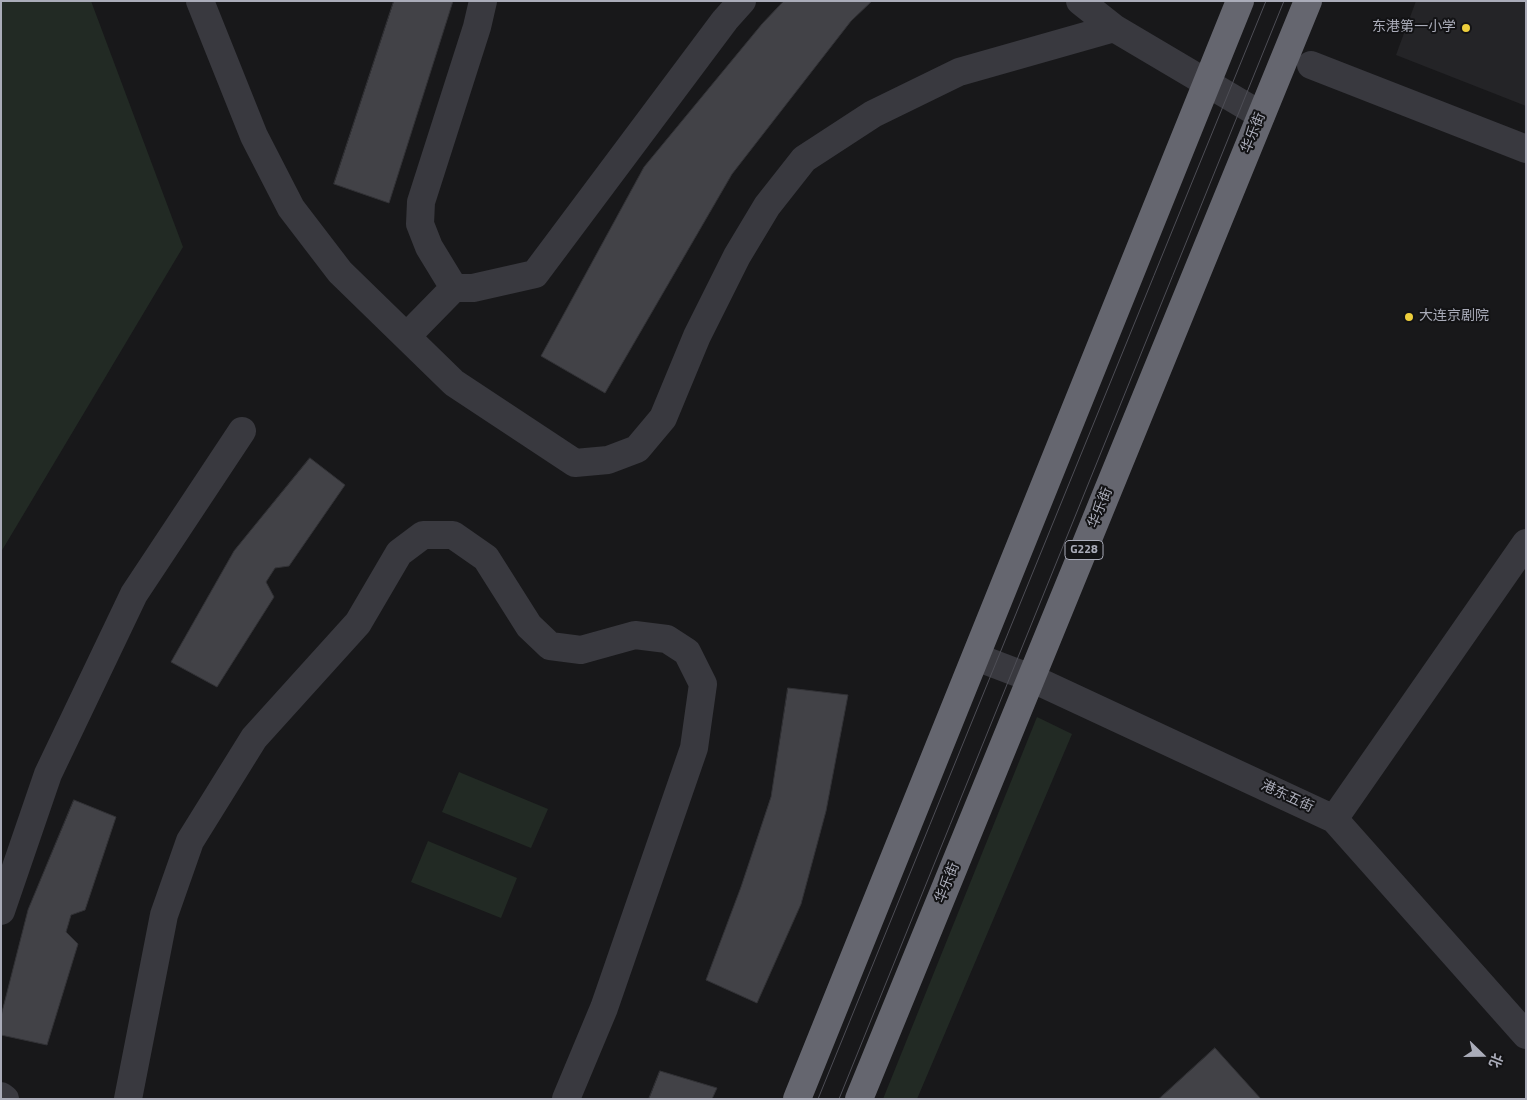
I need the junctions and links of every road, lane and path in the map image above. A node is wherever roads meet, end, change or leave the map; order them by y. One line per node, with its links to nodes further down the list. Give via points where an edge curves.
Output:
1 (200, 1): 13 (street, via 254,136 291,208 340,272)
2 (483, 1): 12 (street, via 421,202 420,224 429,247)
3 (742, 1): 12 (street, via 535,274 473,288)
4 (1080, 1): 7 (street)
5 (1240, 1): 9 (highway)
6 (1308, 1): 10 (highway, 华乐街 / G228)
7 (1114, 28): 9 (street); 13 (street, via 959,72 873,114 804,160 768,206 737,256 697,336 664,418 637,449 608,460 574,463 454,383)
8 (1311, 65): 11 (street)
9 (1207, 83): 10 (street); 16 (highway)
10 (1261, 115): 17 (highway, 华乐街 / G228)
11 (1526, 149)
12 (454, 288): 13 (street)
13 (407, 336)
14 (242, 431): 19 (street, via 134,594 48,774)
15 (1526, 542): 18 (street)
16 (976, 657): 17 (street, 港东五街); 25 (highway)
17 (1031, 678): 18 (street, 港东五街); 26 (highway, 华乐街 / G228)
18 (1334, 819): 20 (street, 港东五街)
19 (1, 910)
20 (1526, 1035)
21 (1, 1096): 22 (street)
22 (5, 1099)
23 (128, 1099): 24 (street, via 164,915 190,842 254,738 358,623 399,553 423,534 453,535 486,558 529,626 550,646 581,650 635,635 667,639 687,652 703,684 694,748 604,1008)
24 (566, 1099)
25 (797, 1099)
26 (859, 1099)

